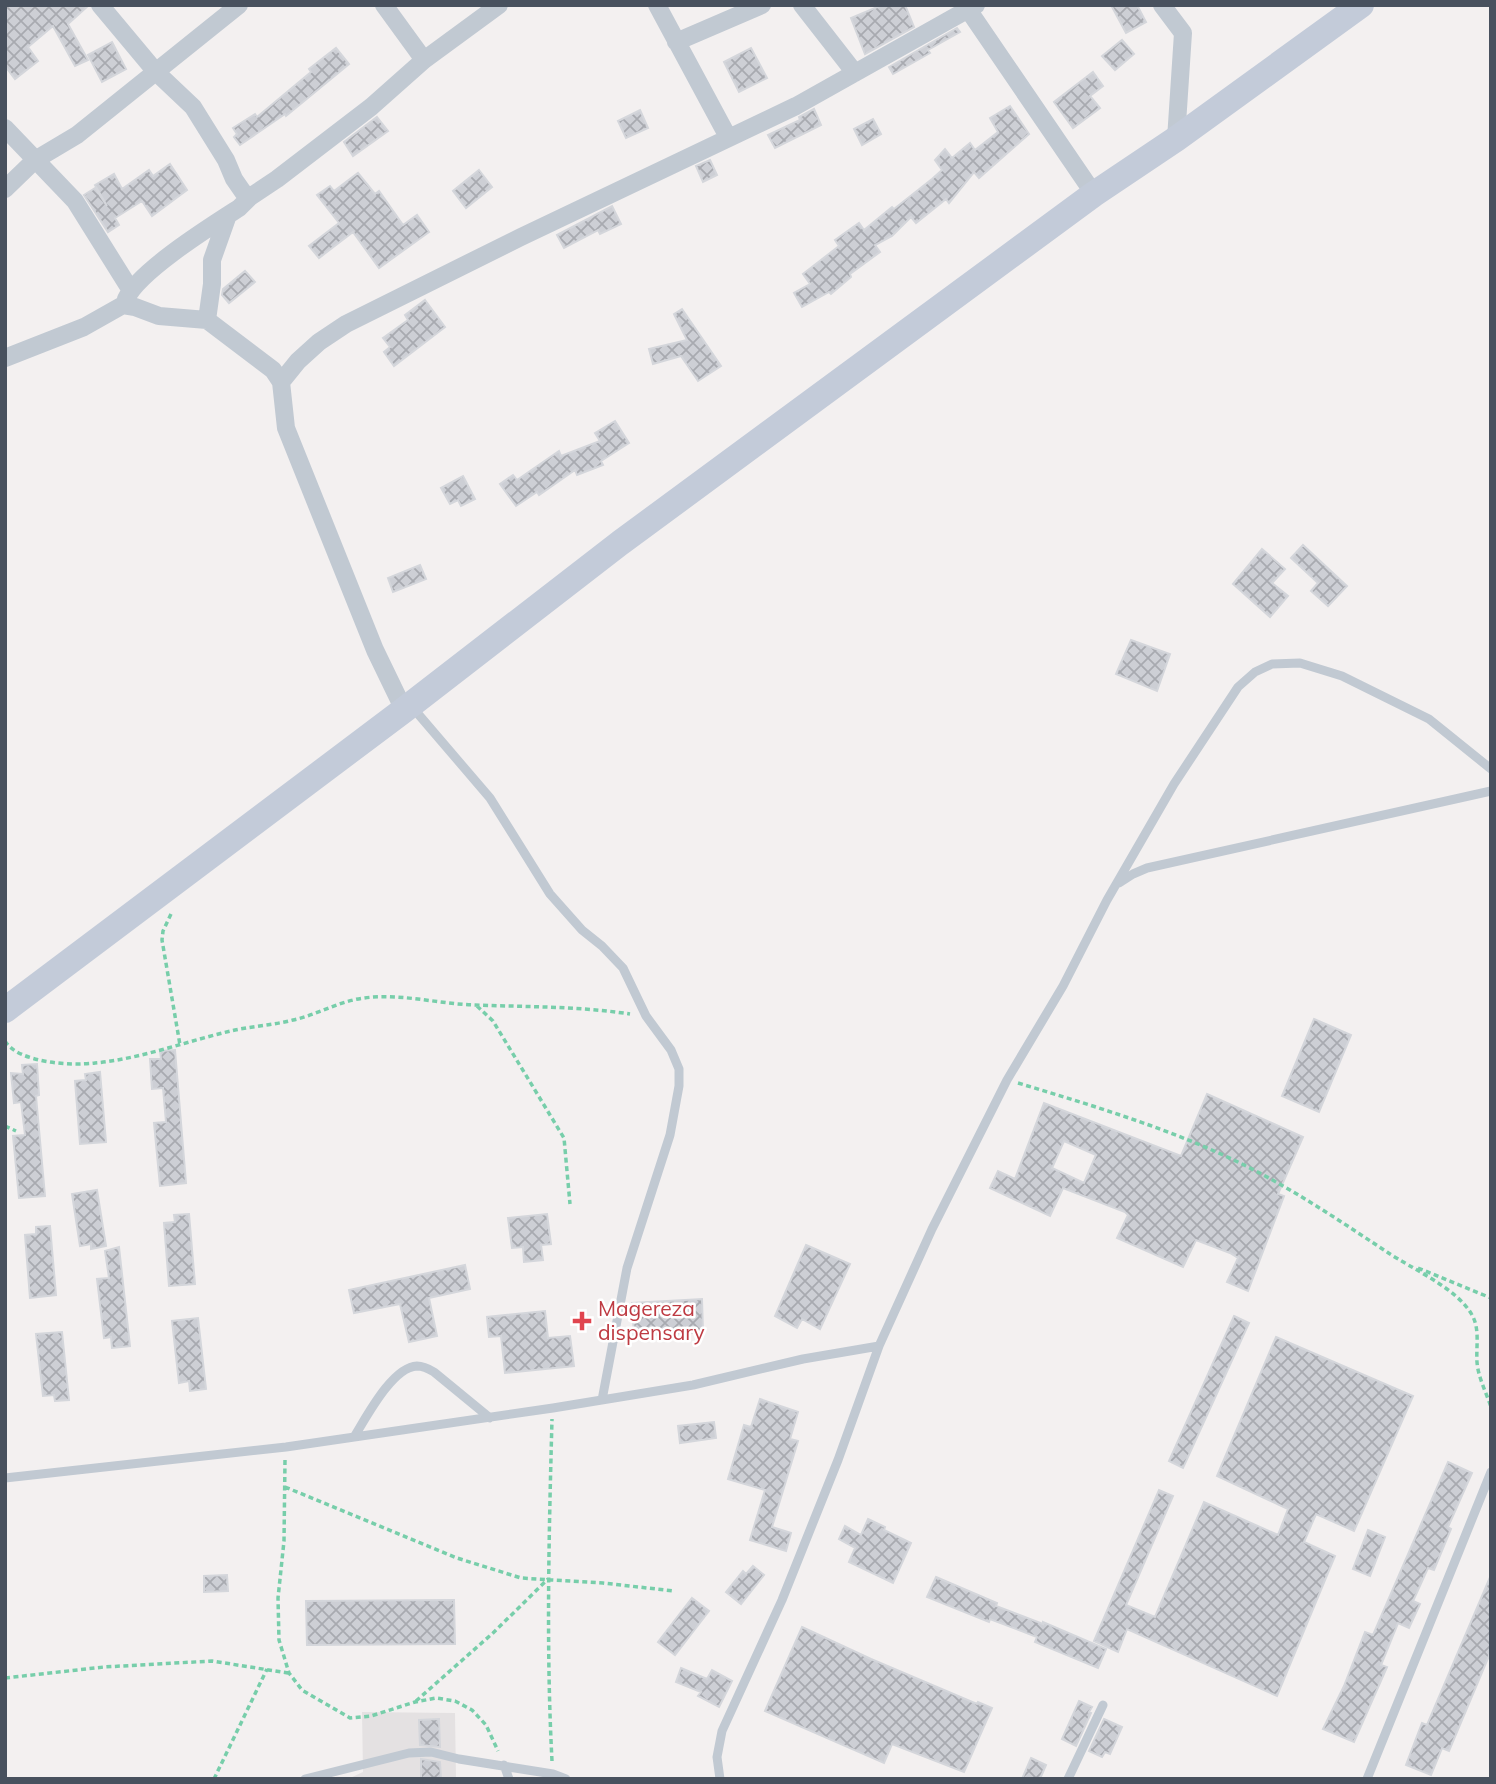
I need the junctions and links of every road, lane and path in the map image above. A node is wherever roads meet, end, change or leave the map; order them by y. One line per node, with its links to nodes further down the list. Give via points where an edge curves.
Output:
1 (100, 5): 13 (street)
2 (239, 5): 13 (street)
3 (384, 5): 12 (street)
4 (499, 5): 12 (street)
5 (657, 5): 11 (street)
6 (762, 5): 11 (street)
7 (802, 5): 14 (street)
8 (1162, 5): 17 (street, via 1183,33)
9 (1361, 5): 17 (street)
10 (970, 7): 14 (street); 20 (street)
11 (677, 42): 16 (street)
12 (424, 60): 21 (street, via 371,107)
13 (156, 72): 18 (street, via 77,135); 21 (street, via 192,107 234,179)
14 (855, 73): 16 (street)
15 (5, 128): 18 (street)
16 (727, 137): 26 (street, via 346,324 319,342)
17 (1176, 139): 20 (street)
18 (35, 160): 19 (street); 23 (street, via 75,201)
19 (5, 189)
20 (1094, 194): 27 (street, via 631,535)
21 (250, 197): 22 (street)
22 (228, 215): 23 (street, via 148,271); 24 (street, via 212,260)
23 (127, 297): 24 (street, via 135,307 159,316); 25 (street, via 84,327)
24 (207, 320): 26 (street, via 273,370)
25 (5, 358)
26 (281, 382): 27 (street, via 286,428 375,650)
27 (407, 707): 33 (street); 34 (lane, via 490,798 550,894 623,968)
28 (1491, 769): 30 (lane, via 1429,719 1342,677 1300,663 1272,664 1246,679 1222,708)
29 (1491, 791): 30 (lane, via 1147,868)
30 (1117, 884): 37 (lane)
31 (172, 912): 36 (path, via 162,940)
32 (475, 1005): 34 (path, via 564,1007); 36 (path, via 405,997 361,998 293,1020); 40 (path, via 493,1021 566,1143)
33 (5, 1010)
34 (646, 1016): 44 (lane, via 676,1059 679,1086 663,1159 627,1268)
35 (5, 1041): 36 (path, via 28,1058 51,1062 95,1063)
36 (180, 1045)
37 (1007, 1080): 41 (path, via 1157,1128 1242,1164); 43 (lane)
38 (5, 1126): 39 (path)
39 (16, 1131)
40 (570, 1205)
41 (1411, 1265): 42 (path); 45 (path, via 1472,1315 1479,1374)
42 (1491, 1298)
43 (879, 1346): 44 (lane); 66 (lane, via 786,1591 722,1731 717,1756)
44 (602, 1400): 46 (lane)
45 (1491, 1407)
46 (553, 1408): 47 (lane); 53 (path)
47 (490, 1418): 48 (lane); 48 (lane, via 434,1372 413,1367 391,1382)
48 (354, 1437): 49 (lane)
49 (286, 1447): 51 (lane); 52 (path)
50 (1491, 1472): 68 (lane)
51 (5, 1478)
52 (285, 1487): 53 (path, via 457,1558 521,1578); 56 (path, via 278,1598 279,1640)
53 (548, 1579): 54 (path); 58 (path); 61 (path)
54 (674, 1591)
55 (267, 1669): 56 (path); 57 (path, via 185,1661); 62 (path)
56 (289, 1673): 58 (path, via 302,1690 350,1718)
57 (5, 1678)
58 (415, 1702): 60 (path, via 436,1698 472,1710 486,1726)
59 (1103, 1705): 67 (lane)
60 (504, 1765): 61 (lane); 63 (lane, via 431,1752 409,1753); 64 (lane)
61 (553, 1774): 65 (lane)
62 (214, 1779)
63 (305, 1779)
64 (509, 1779)
65 (566, 1779)
66 (720, 1779)
67 (1068, 1779)
68 (1367, 1779)

